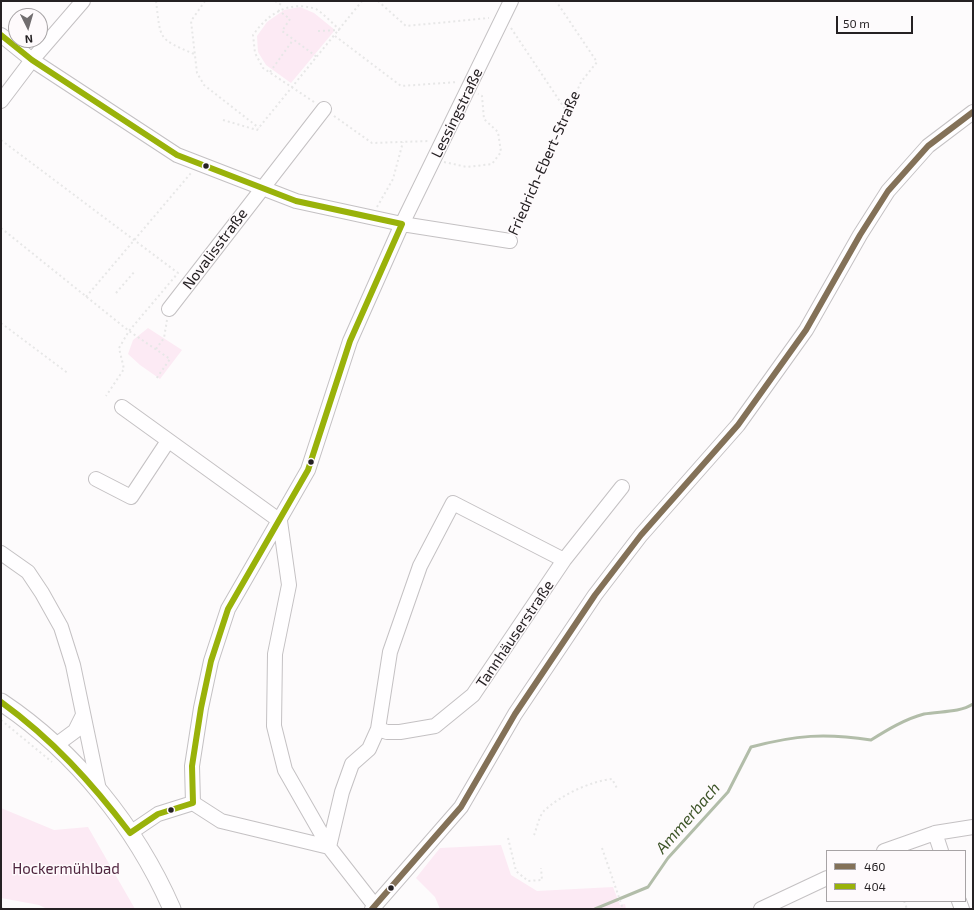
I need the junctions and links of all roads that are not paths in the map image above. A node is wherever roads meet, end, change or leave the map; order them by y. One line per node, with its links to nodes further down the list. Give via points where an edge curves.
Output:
1 (83, 1): 4 (street)
2 (511, 1): 9 (street, Lessingstraße)
3 (1, 35): 4 (street, Friedrich-Ebert-Straße)
4 (32, 60): 5 (street); 8 (street, Friedrich-Ebert-Straße, via 177,155)
5 (1, 101)
6 (324, 109): 8 (street, Novalisstraße)
7 (973, 112): 32 (street, via 928,146 888,191 806,330 738,425 641,535 595,595 515,714 461,807)
8 (261, 189): 9 (street, Friedrich-Ebert-Straße, via 296,201); 11 (street, Novalisstraße)
9 (402, 224): 10 (street, Friedrich-Ebert-Straße); 16 (street, Lessingstraße, via 350,340 308,470)
10 (510, 241)
11 (169, 309)
12 (122, 408): 13 (street)
13 (168, 441): 14 (street, via 131,498); 16 (street)
14 (96, 479)
15 (622, 486): 18 (street, Tannhäuserstraße)
16 (280, 521): 24 (street, Lessingstraße, via 228,609 211,662 192,766); 28 (street, via 289,585 275,654 274,726 285,770)
17 (1, 552): 20 (street, via 28,572 61,628 73,665)
18 (564, 560): 21 (street, Tannhäuserstraße, via 473,695 435,726 400,732); 21 (street, via 453,503 420,566 390,652)
19 (1, 702): 22 (main road, via 27,719)
20 (83, 715): 22 (street, via 75,730); 23 (street)
21 (378, 729): 28 (street, via 369,749 352,764 342,792)
22 (56, 745): 23 (main road)
23 (99, 790): 26 (main road)
24 (193, 803): 26 (street, via 158,814); 28 (street, via 221,822)
25 (973, 827): 27 (street)
26 (130, 833): 33 (main road, via 158,877)
27 (935, 833): 29 (street); 30 (street)
28 (329, 847): 32 (street)
29 (887, 850)
30 (941, 850)
31 (826, 878): 34 (street)
32 (374, 908)
33 (172, 909)
34 (761, 909)

